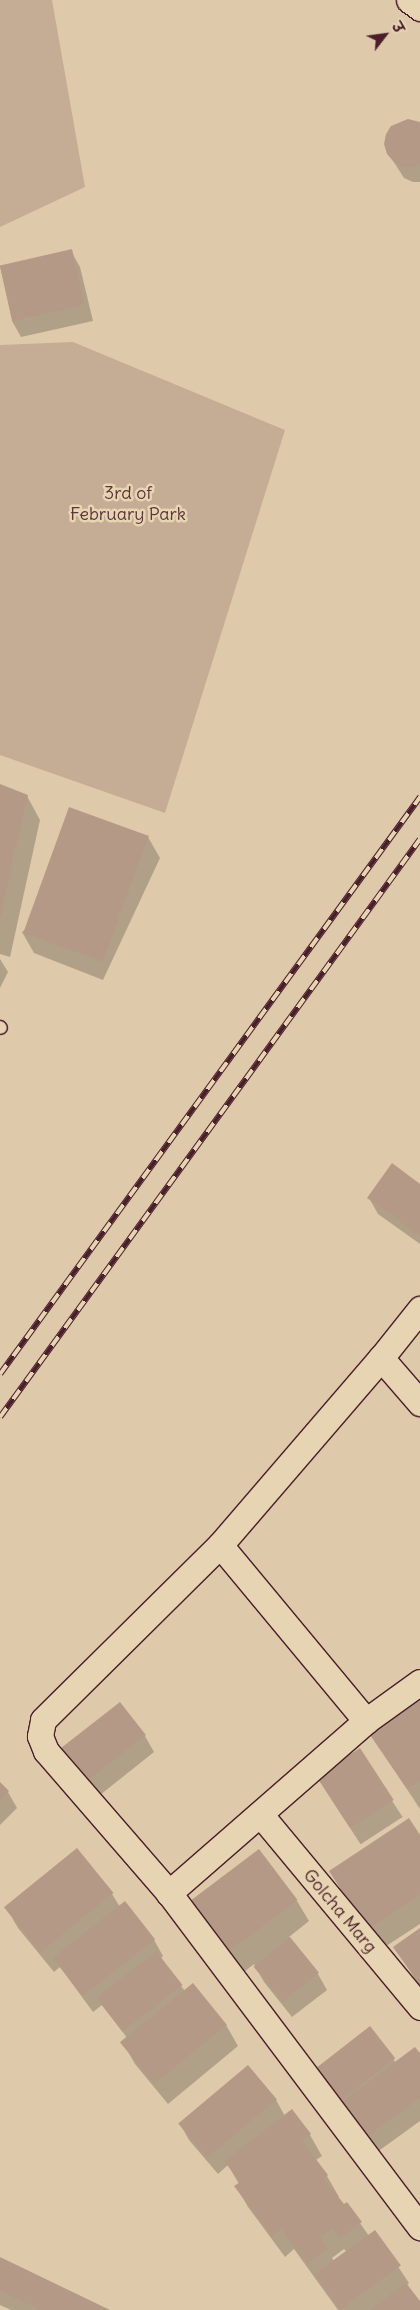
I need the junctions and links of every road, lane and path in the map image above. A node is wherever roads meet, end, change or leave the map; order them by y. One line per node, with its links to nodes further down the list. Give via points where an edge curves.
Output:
1 (409, 0): 2 (street)
2 (420, 8)
3 (420, 1309): 4 (street)
4 (381, 1358): 5 (street); 6 (street)
5 (420, 1402)
6 (220, 1545): 8 (street); 10 (street, via 56,1705 43,1720 40,1736 46,1750)
7 (420, 1682): 8 (street)
8 (366, 1721): 9 (street)
9 (260, 1814): 10 (street); 11 (street, Golcha Marg)
10 (169, 1893): 12 (street)
11 (420, 2007)
12 (420, 2227)

